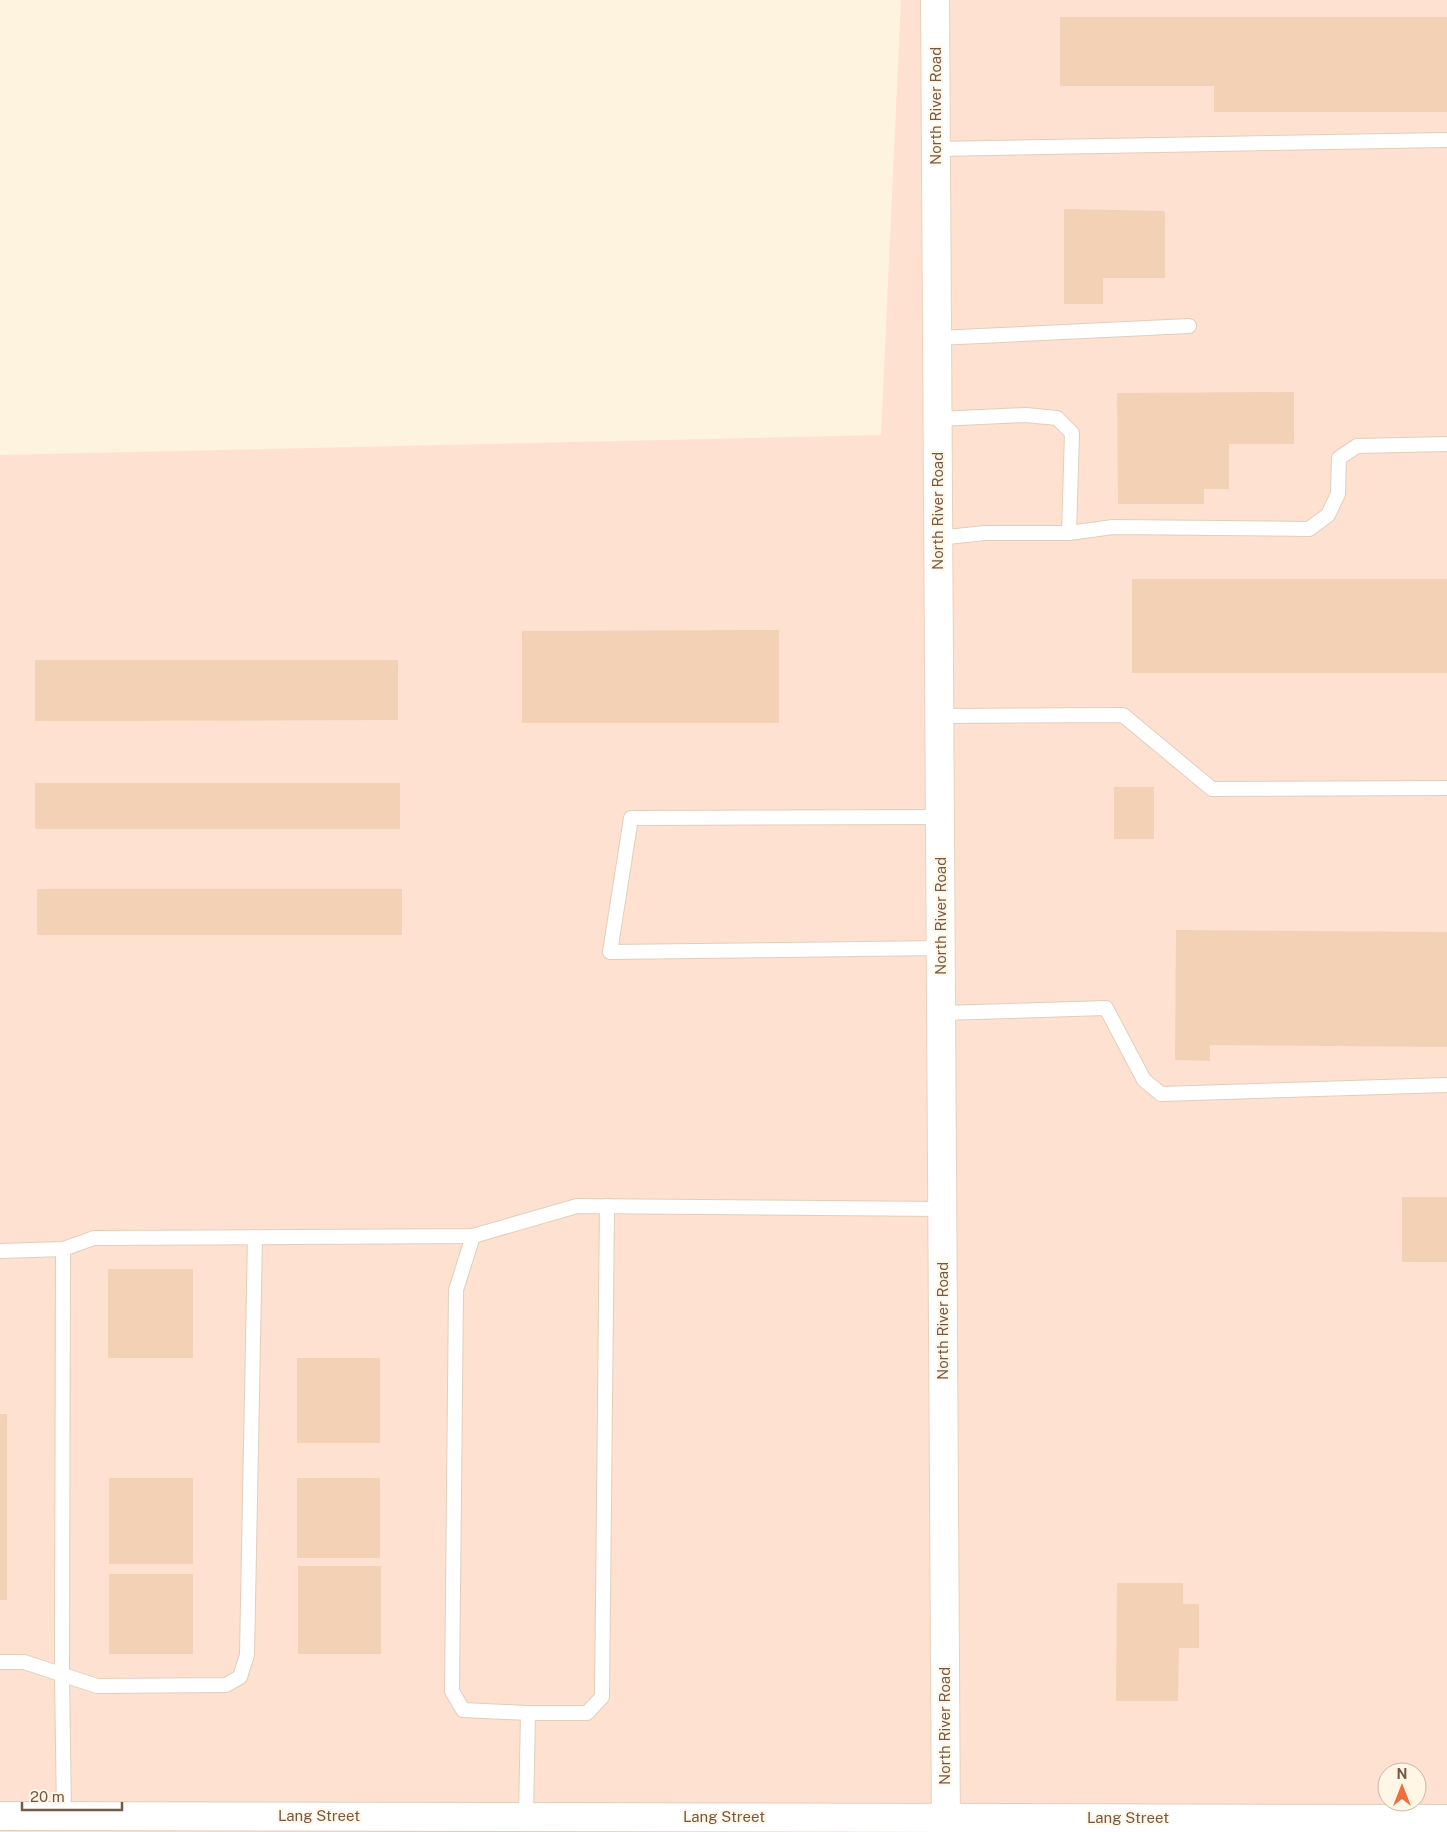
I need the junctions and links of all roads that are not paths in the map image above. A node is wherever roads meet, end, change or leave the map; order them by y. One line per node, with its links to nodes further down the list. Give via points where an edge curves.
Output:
1 (935, 0): 3 (street, North River Road)
2 (1447, 140): 3 (lane)
3 (936, 150): 5 (street, North River Road)
4 (1189, 326): 5 (lane)
5 (937, 338): 6 (street, North River Road)
6 (938, 419): 8 (lane, via 1026,415 1057,418 1072,433); 9 (street, North River Road)
7 (1447, 444): 8 (lane, via 1357,446 1339,458 1338,494 1328,515 1309,529 1113,527)
8 (1069, 533): 9 (lane, via 985,533)
9 (938, 538): 10 (street, North River Road)
10 (939, 716): 11 (lane, via 1123,715 1212,789); 12 (street, North River Road)
11 (1447, 788)
12 (940, 817): 13 (street, North River Road); 13 (lane, via 631,818 610,952)
13 (941, 948): 14 (street, North River Road)
14 (941, 1013): 15 (lane, via 1106,1008 1144,1080 1161,1094); 17 (street, North River Road)
15 (1447, 1085)
16 (606, 1206): 17 (lane); 18 (lane, via 577,1206); 24 (lane, via 602,1697 588,1712)
17 (942, 1209): 29 (street, North River Road)
18 (473, 1236): 19 (lane); 24 (lane, via 456,1290 452,1691 463,1710)
19 (255, 1237): 20 (lane, via 94,1238); 23 (lane, via 247,1655 240,1677 226,1685 97,1686)
20 (63, 1249): 21 (lane); 23 (lane)
21 (0, 1250)
22 (0, 1662): 23 (lane, via 24,1662)
23 (62, 1674): 26 (lane)
24 (528, 1713): 27 (lane)
25 (0, 1816): 26 (street, Lang Street)
26 (64, 1816): 27 (street, Lang Street)
27 (526, 1817): 29 (street, Lang Street)
28 (1447, 1819): 30 (street, Lang Street)
29 (946, 1825): 30 (street, Lang Street)
30 (1166, 1825)

